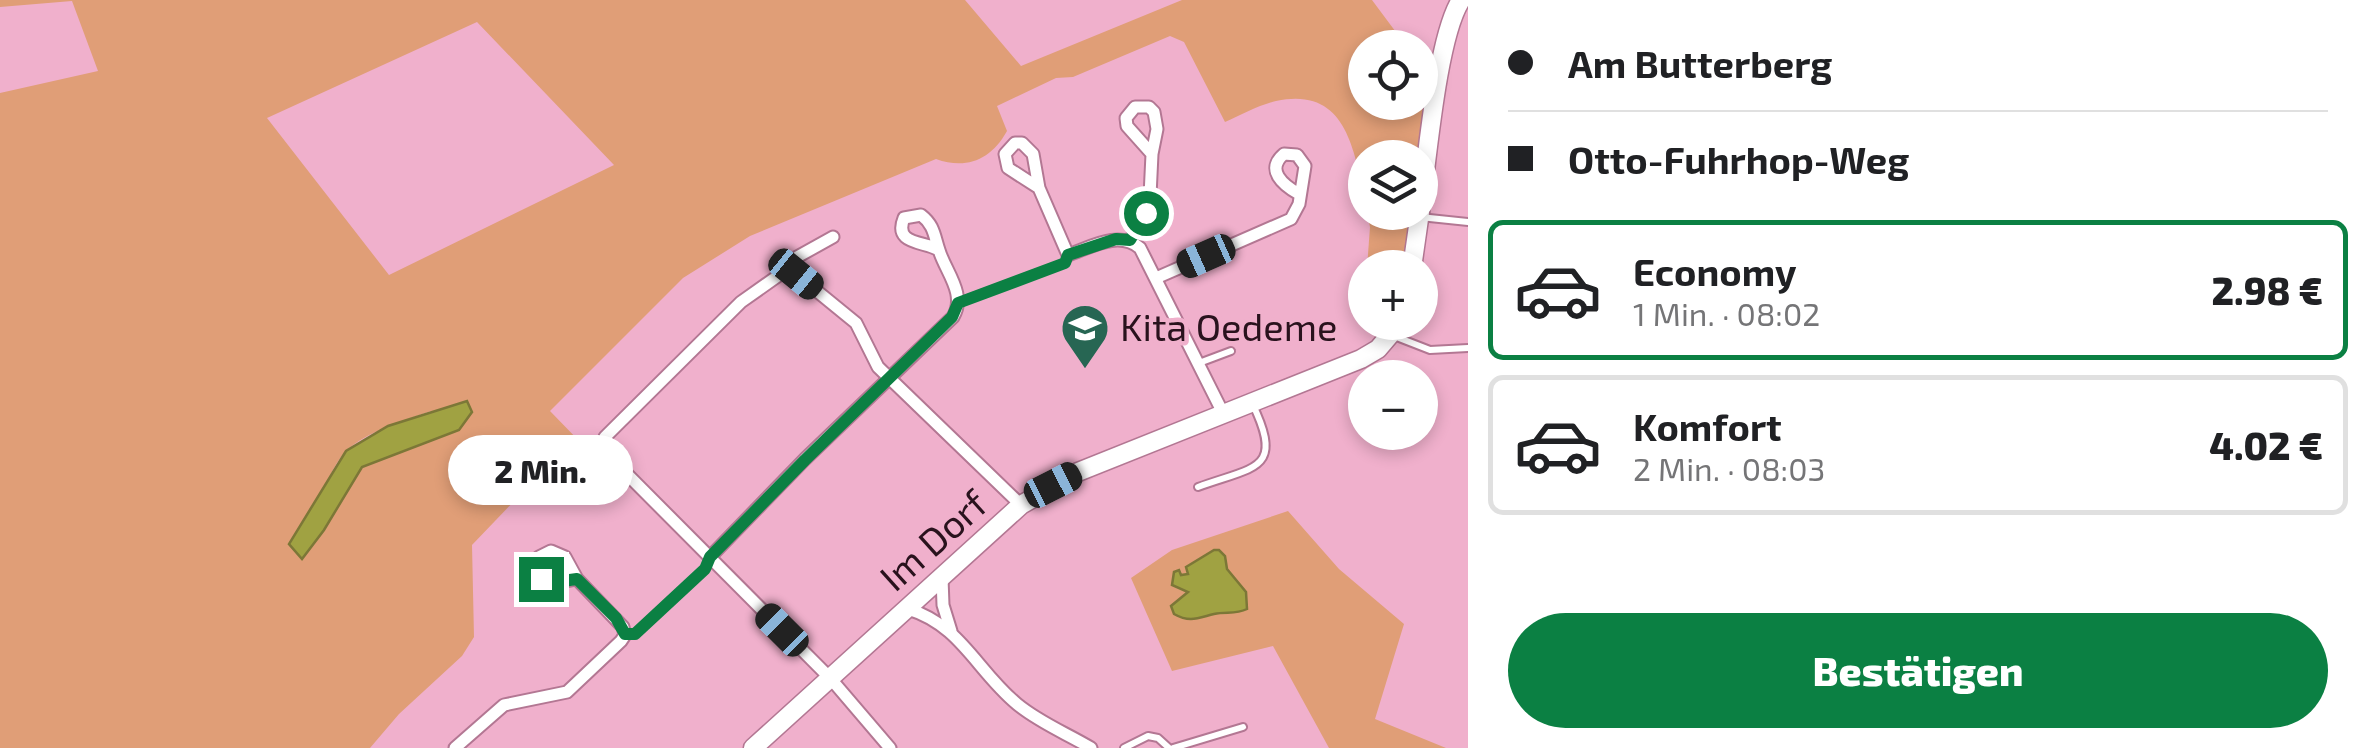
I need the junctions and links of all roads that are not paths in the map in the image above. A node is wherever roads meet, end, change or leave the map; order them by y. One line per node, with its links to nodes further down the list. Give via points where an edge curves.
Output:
1 (1461, 0): 2 (street, via 1446,45)
2 (1431, 140)
3 (1152, 154): 9 (street, via 1146,213)
4 (1039, 188): 11 (street)
5 (1300, 194): 13 (street, via 1296,213 1282,224)
6 (1438, 216): 7 (lane)
7 (1468, 222)
8 (833, 238): 12 (street, via 797,258)
9 (1130, 240): 11 (street); 13 (street)
10 (939, 250): 14 (street)
11 (1068, 255): 14 (lane, via 1065,263)
12 (790, 272): 20 (street, via 856,323); 25 (street, via 741,302 605,437 604,451)
13 (1156, 278): 19 (street)
14 (958, 303): 20 (street, via 952,317)
15 (1384, 340): 21 (street, Im Dorf, via 1361,359)
16 (1404, 340): 17 (lane, via 1430,350)
17 (1468, 348)
18 (1231, 351): 19 (lane)
19 (1198, 364): 22 (street)
20 (889, 378): 24 (street); 25 (street)
21 (1252, 402): 22 (street, Im Dorf); 23 (lane, via 1266,432 1265,456)
22 (1223, 413): 24 (street, Im Dorf, via 1078,472)
23 (1198, 487)
24 (1021, 506): 26 (street, Im Dorf)
25 (710, 557): 30 (lane, via 635,634); 31 (street)
26 (942, 578): 28 (street, Im Dorf); 29 (street)
27 (577, 579): 30 (street)
28 (908, 609): 29 (street); 31 (street, Im Dorf)
29 (951, 631): 36 (street, via 1010,698)
30 (625, 634): 33 (street, via 567,692 504,704)
31 (831, 678): 34 (street, Im Dorf); 35 (street)
32 (1243, 727): 38 (lane)
33 (455, 748)
34 (753, 748)
35 (890, 748)
36 (1090, 748)
37 (1124, 748): 38 (lane, via 1148,736)
38 (1171, 748)

